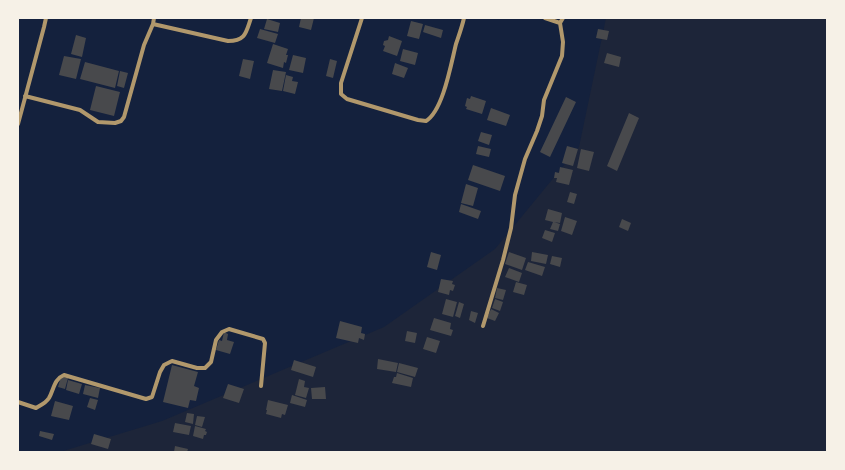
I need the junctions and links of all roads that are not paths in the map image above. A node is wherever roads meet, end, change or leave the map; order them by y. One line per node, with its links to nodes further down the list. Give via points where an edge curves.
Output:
1 (46, 18): 10 (street)
2 (154, 18): 9 (street)
3 (251, 18): 9 (street, via 243,37 237,41)
4 (362, 18): 5 (street, via 341,83 341,94 347,99 426,121 438,104)
5 (464, 18)
6 (545, 18): 8 (street)
7 (563, 18): 8 (street)
8 (560, 23): 12 (street, via 562,56 525,159 503,260)
9 (153, 24): 10 (street, via 121,121 98,122 80,110)
10 (25, 96): 11 (street)
11 (18, 124)
12 (483, 326)
13 (262, 386): 14 (street, via 265,343 229,329 216,340 211,362 205,368 172,361 164,365 152,397 146,399 64,375 57,379 49,398 36,408)
14 (18, 402)

